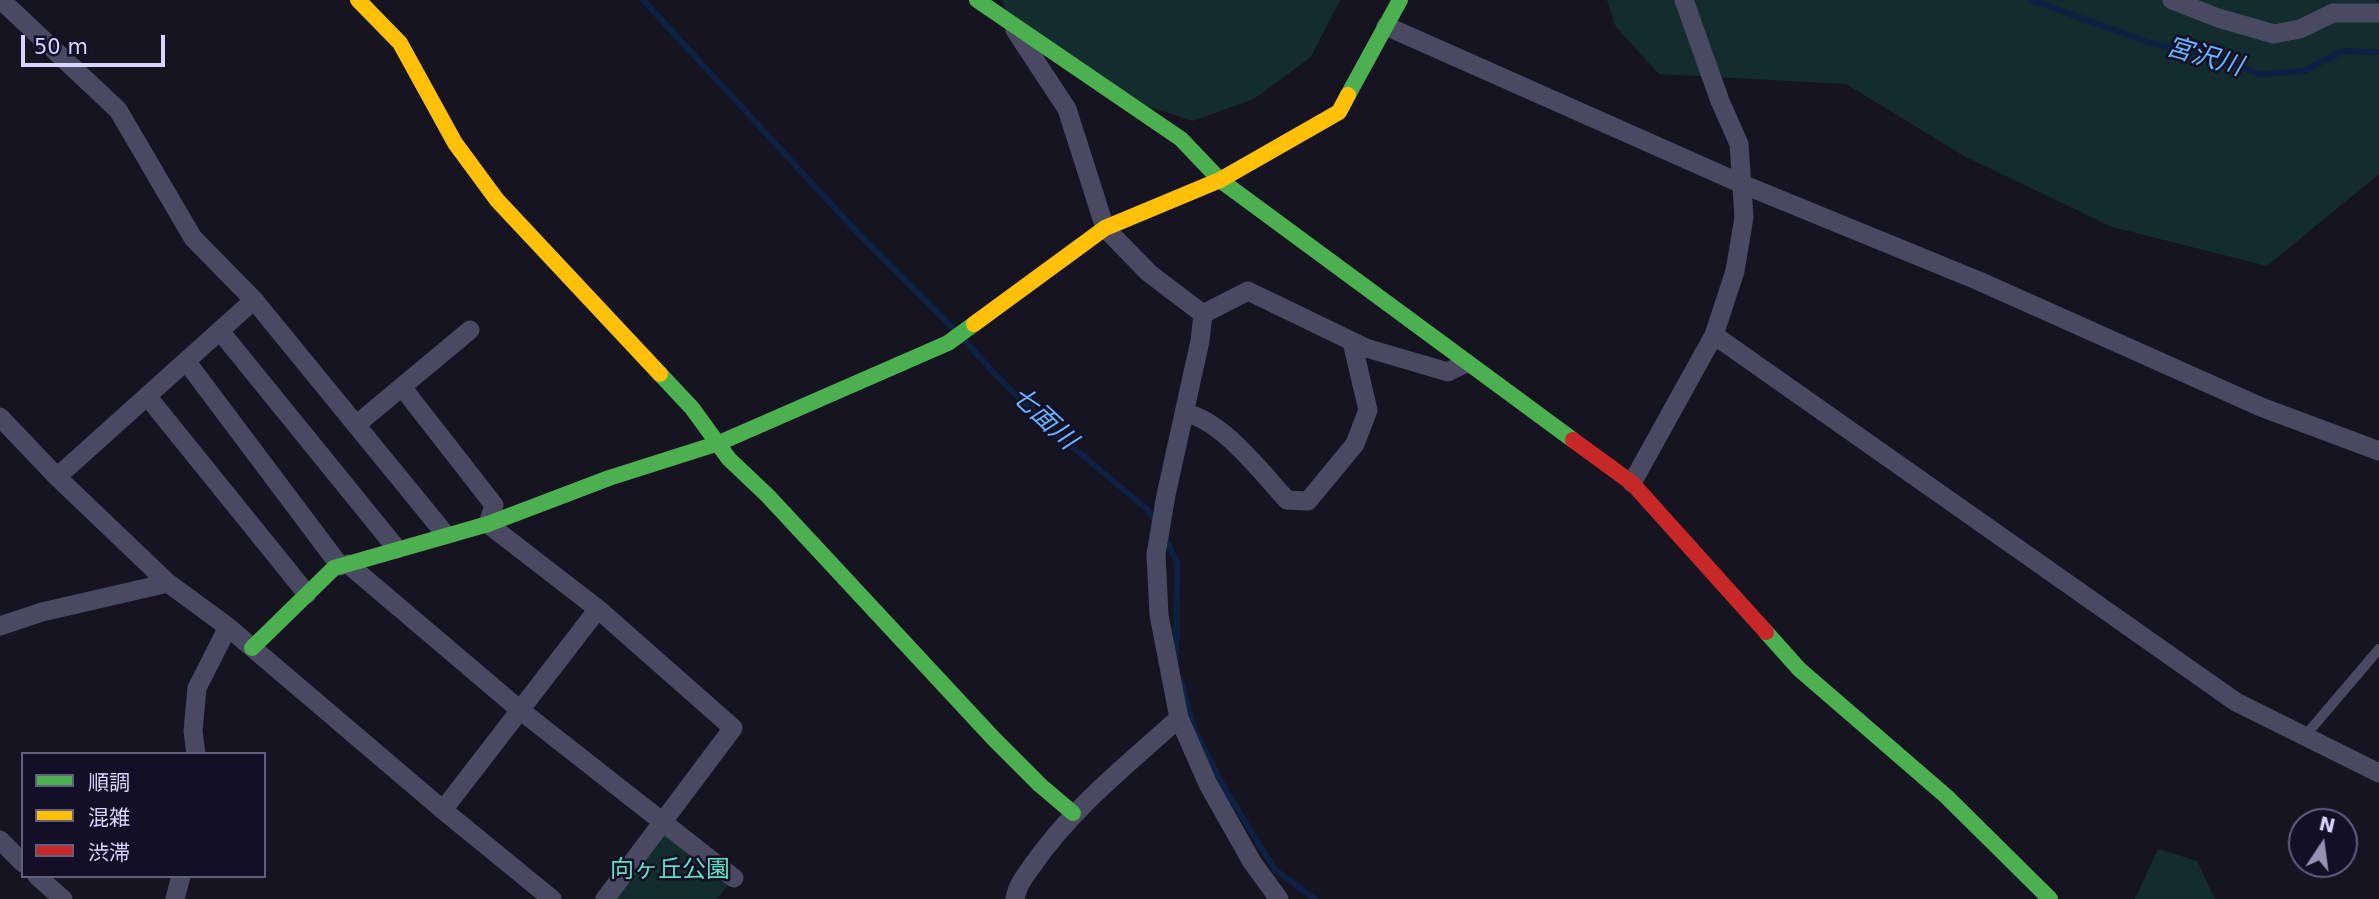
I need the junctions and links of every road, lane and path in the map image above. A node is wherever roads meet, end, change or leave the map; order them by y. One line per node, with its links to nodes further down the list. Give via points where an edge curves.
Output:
1 (1, 0): 13 (street, via 118,110 193,238)
2 (358, 0): 26 (street, via 400,43 454,143 497,200 692,408)
3 (977, 0): 8 (street)
4 (1400, 0): 9 (street)
5 (1684, 0): 11 (street, via 1739,145)
6 (2172, 0): 7 (street, via 2274,34 2300,29 2333,13)
7 (2379, 13)
8 (1011, 23): 10 (street, via 1181,139); 12 (street, via 1067,109)
9 (1386, 26): 10 (street, via 1339,112); 11 (street)
10 (1220, 180): 12 (street); 20 (street)
11 (1742, 184): 17 (street, via 1744,217 1735,271); 27 (street, via 1979,281 2261,407)
12 (1105, 228): 14 (street, via 1149,273); 26 (street, via 948,343)
13 (254, 300): 16 (street); 25 (street)
14 (1203, 314): 18 (street, via 1248,291); 23 (street)
15 (470, 330): 21 (street)
16 (220, 331): 19 (street); 32 (street)
17 (1714, 335): 29 (street); 43 (street, via 2236,702)
18 (1352, 342): 20 (street, via 1448,372); 23 (street, via 1368,410 1355,444 1308,501 1287,500 1232,442 1198,416)
19 (186, 361): 22 (street); 33 (street)
20 (1466, 363): 29 (street)
21 (402, 387): 25 (street); 30 (street, via 494,505)
22 (147, 396): 28 (street); 35 (street)
23 (1185, 413): 42 (street, via 1157,547 1159,615)
24 (0, 417): 28 (street)
25 (356, 425): 31 (street)
26 (719, 443): 30 (street); 47 (street, via 729,459 994,740)
27 (2379, 451)
28 (57, 477): 34 (street)
29 (1632, 483): 60 (street, via 1799,669 1947,797)
30 (488, 524): 31 (street); 36 (street)
31 (446, 535): 32 (street)
32 (397, 549): 33 (street)
33 (344, 565): 35 (street, via 334,568); 41 (street)
34 (168, 583): 37 (street); 38 (street)
35 (307, 594): 39 (street)
36 (598, 609): 41 (street); 48 (street, via 733,728)
37 (0, 626)
38 (228, 627): 39 (street); 44 (street, via 197,688)
39 (252, 648): 46 (street)
40 (2379, 649): 43 (lane)
41 (520, 710): 46 (street); 48 (street)
42 (1179, 718): 47 (street); 59 (street, via 1208,784 1252,862)
43 (2305, 736): 45 (street)
44 (196, 752)
45 (2379, 773)
46 (443, 810): 56 (street)
47 (1073, 813): 58 (street, via 1016,889)
48 (663, 822): 53 (street); 57 (street)
49 (0, 840): 50 (street)
50 (21, 861)
51 (39, 878): 54 (street)
52 (181, 878): 55 (street)
53 (734, 878)
54 (63, 899)
55 (176, 899)
56 (552, 899)
57 (605, 899)
58 (1015, 899)
59 (1279, 899)
60 (2050, 899)

